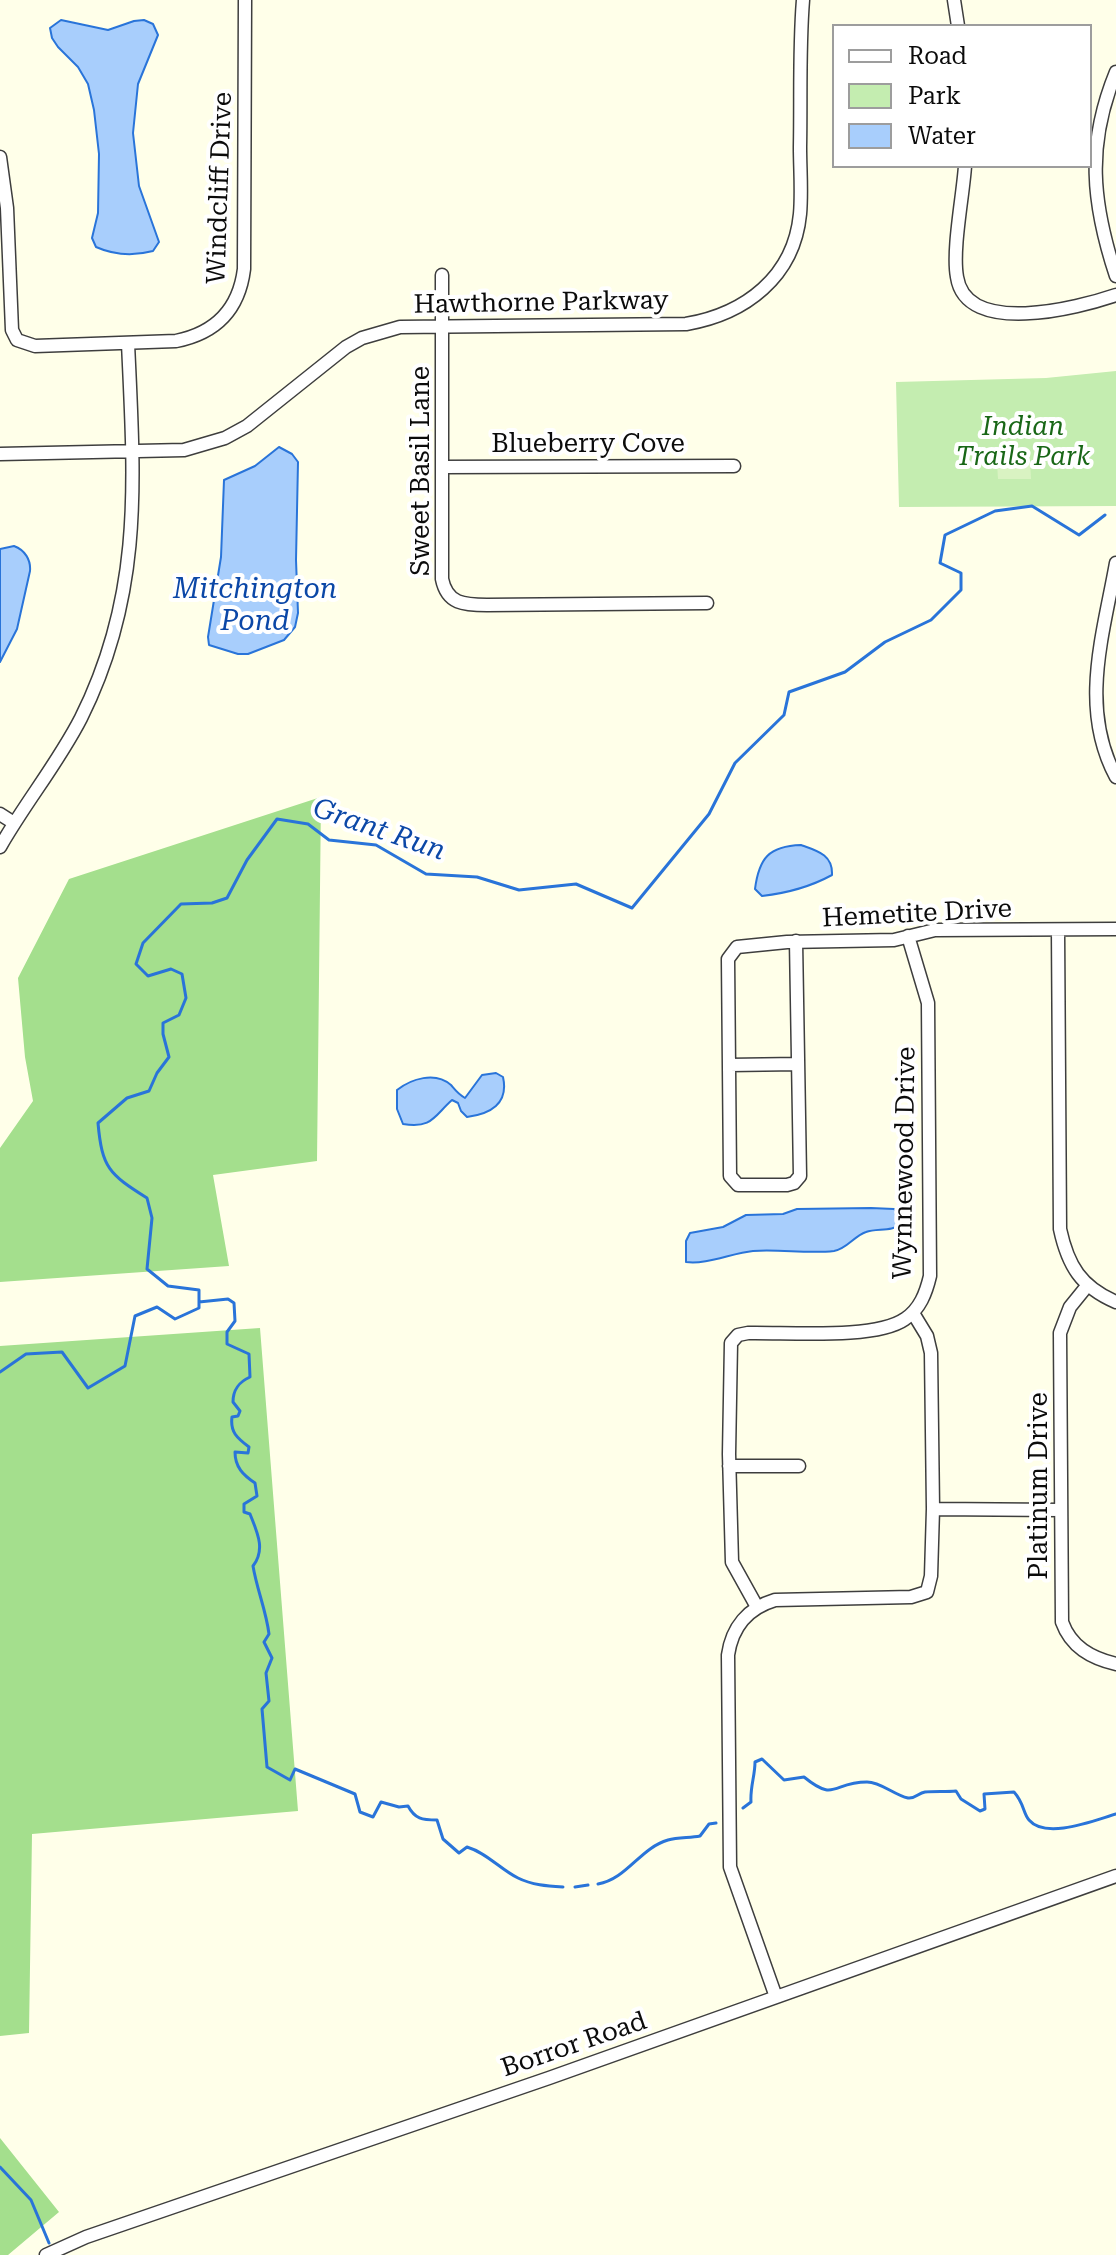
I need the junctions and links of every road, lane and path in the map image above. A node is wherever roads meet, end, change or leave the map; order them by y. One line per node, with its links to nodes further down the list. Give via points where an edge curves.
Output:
1 (245, 0): 12 (street, Windcliff Drive, via 244,269 239,295 221,321 195,337)
2 (803, 0): 11 (street, Hawthorne Parkway, via 800,214 788,255 760,292 727,314 686,324)
3 (954, 0): 4 (street)
4 (958, 24)
5 (1116, 72): 8 (street, via 1099,124 1094,168 1099,220)
6 (0, 157): 12 (street, Windcliff Drive, via 13,336 28,346)
7 (965, 168): 10 (street, via 956,266 968,300 999,313 1059,310)
8 (1115, 267)
9 (442, 275): 11 (street, Sweet Basil Lane)
10 (1116, 295)
11 (443, 325): 13 (street, Hawthorne Parkway, via 400,327 362,338 225,438 184,450); 16 (street, Sweet Basil Lane)
12 (128, 343): 13 (street)
13 (133, 451): 14 (street, Hawthorne Parkway); 21 (street, via 131,544 113,636 80,719)
14 (0, 454)
15 (734, 466): 16 (street, Blueberry Cove)
16 (442, 467): 18 (street, Sweet Basil Lane, via 442,579 444,590 461,605)
17 (1116, 563): 19 (street, via 1095,709 1104,753)
18 (707, 603)
19 (1116, 777)
20 (0, 814): 21 (street)
21 (14, 823): 22 (street)
22 (0, 847)
23 (1116, 929): 24 (street, Hemetite Drive)
24 (1058, 930): 25 (street, Hemetite Drive, via 935,930); 29 (street, via 1060,1229 1069,1260)
25 (908, 936): 26 (street, Hemetite Drive); 31 (street, Wynnewood Drive, via 928,1003 929,1029 930,1276)
26 (796, 941): 27 (street); 28 (street, Hemetite Drive, via 743,945 731,952)
27 (798, 1064): 28 (street); 28 (street, via 800,1176 794,1183 764,1186 738,1185 730,1176)
28 (729, 1065)
29 (1087, 1286): 30 (street); 35 (street, Platinum Drive, via 1070,1307 1060,1333)
30 (1116, 1302)
31 (913, 1313): 32 (street, Wynnewood Drive, via 888,1328 867,1332 748,1333 733,1339); 34 (street, via 931,1353)
32 (729, 1466): 33 (street); 36 (street, Wynnewood Drive, via 732,1562)
33 (799, 1466)
34 (933, 1509): 35 (street); 36 (street, via 927,1592 911,1597 775,1600)
35 (1061, 1510): 37 (street, Platinum Drive, via 1062,1622 1083,1652)
36 (757, 1607): 39 (street, via 736,1629 728,1655 728,1849 733,1879)
37 (1116, 1664)
38 (1116, 1876): 39 (street, Borror Road)
39 (776, 1997): 40 (street, Borror Road)
40 (46, 2255)

